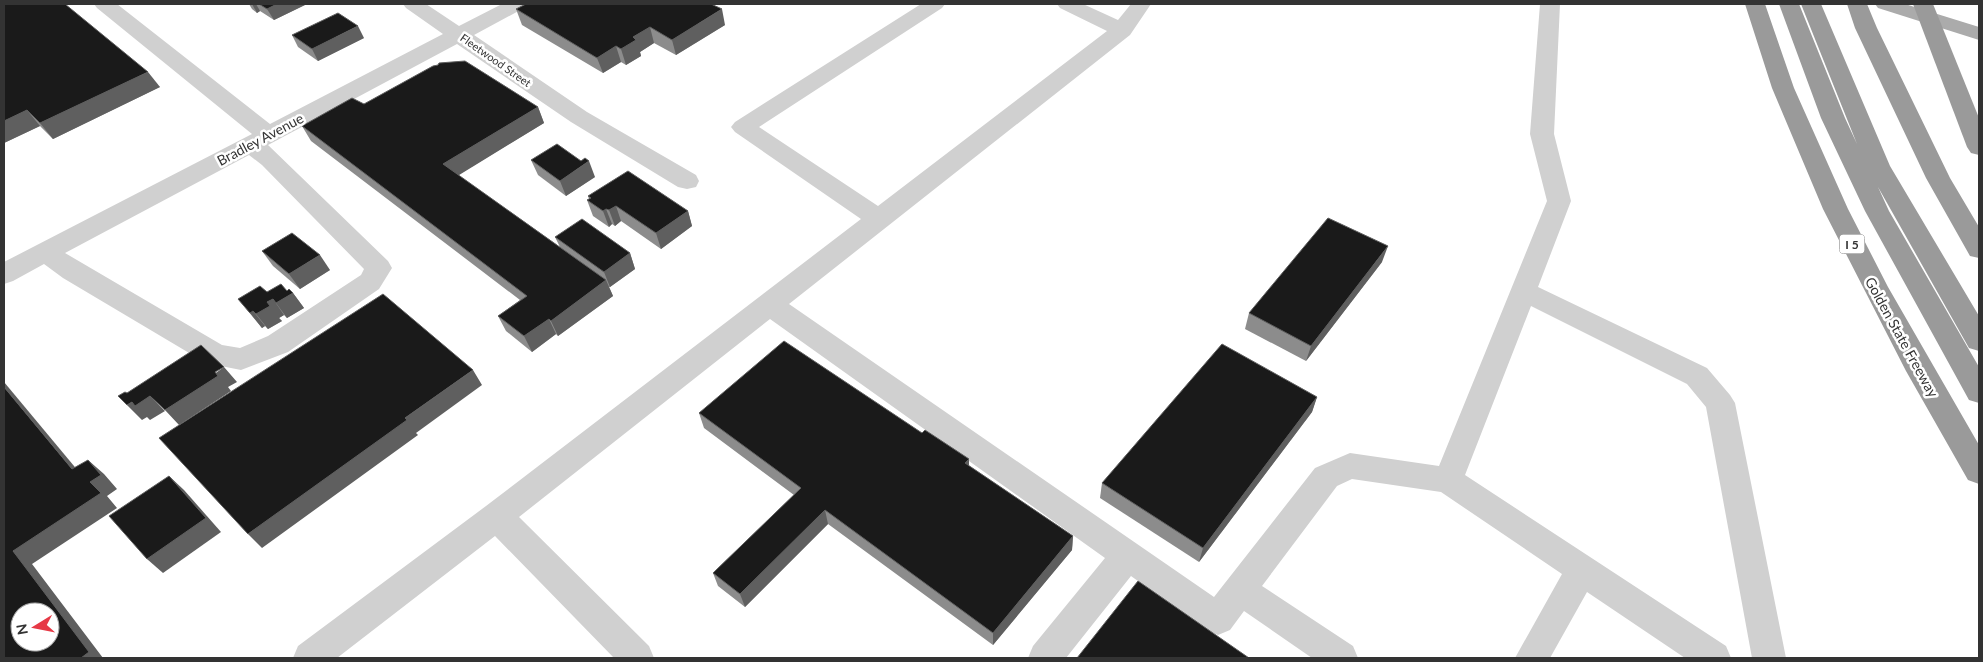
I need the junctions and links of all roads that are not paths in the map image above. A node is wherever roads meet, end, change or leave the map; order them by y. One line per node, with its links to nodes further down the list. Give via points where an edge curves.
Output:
1 (104, 4): 17 (street)
2 (413, 4): 15 (street, Fleetwood Street)
3 (517, 4): 15 (street, Bradley Avenue)
4 (935, 4): 20 (street, via 742,127)
5 (1067, 4): 14 (street)
6 (1141, 4): 14 (street)
7 (1550, 4): 24 (street, via 1542,134 1558,202)
8 (1755, 4): 28 (highway, Golden State Freeway / I 5, via 1770,55 1800,132 1858,258 1948,422)
9 (1789, 4): 27 (highway, via 1833,118 1878,211)
10 (1857, 4): 21 (highway, via 1938,178)
11 (1885, 4): 16 (main road)
12 (1923, 4): 18 (highway)
13 (1812, 7): 26 (highway, via 1878,166)
14 (1122, 30): 20 (street)
15 (460, 34): 17 (street, Bradley Avenue); 19 (street, Fleetwood Street, via 579,117)
16 (1979, 34)
17 (259, 139): 22 (street, Bradley Avenue); 22 (street, via 270,159 379,268 370,282 278,344 241,359 216,355)
18 (1979, 147)
19 (687, 181)
20 (879, 219): 25 (street)
21 (1979, 249)
22 (45, 252): 23 (street, Bradley Avenue)
23 (4, 274)
24 (1523, 292): 29 (street); 40 (street, via 1697,376 1720,403)
25 (770, 305): 30 (street); 31 (street)
26 (1979, 340)
27 (1979, 392)
28 (1979, 471)
29 (1448, 480): 32 (street); 33 (street, via 1350,466 1326,477)
30 (497, 516): 34 (street); 35 (street)
31 (1128, 556): 33 (street, via 1218,619); 36 (street)
32 (1582, 570): 38 (street); 39 (street)
33 (1240, 590): 37 (street)
34 (310, 658)
35 (637, 658)
36 (1045, 658)
37 (1341, 658)
38 (1532, 658)
39 (1714, 658)
40 (1769, 658)

